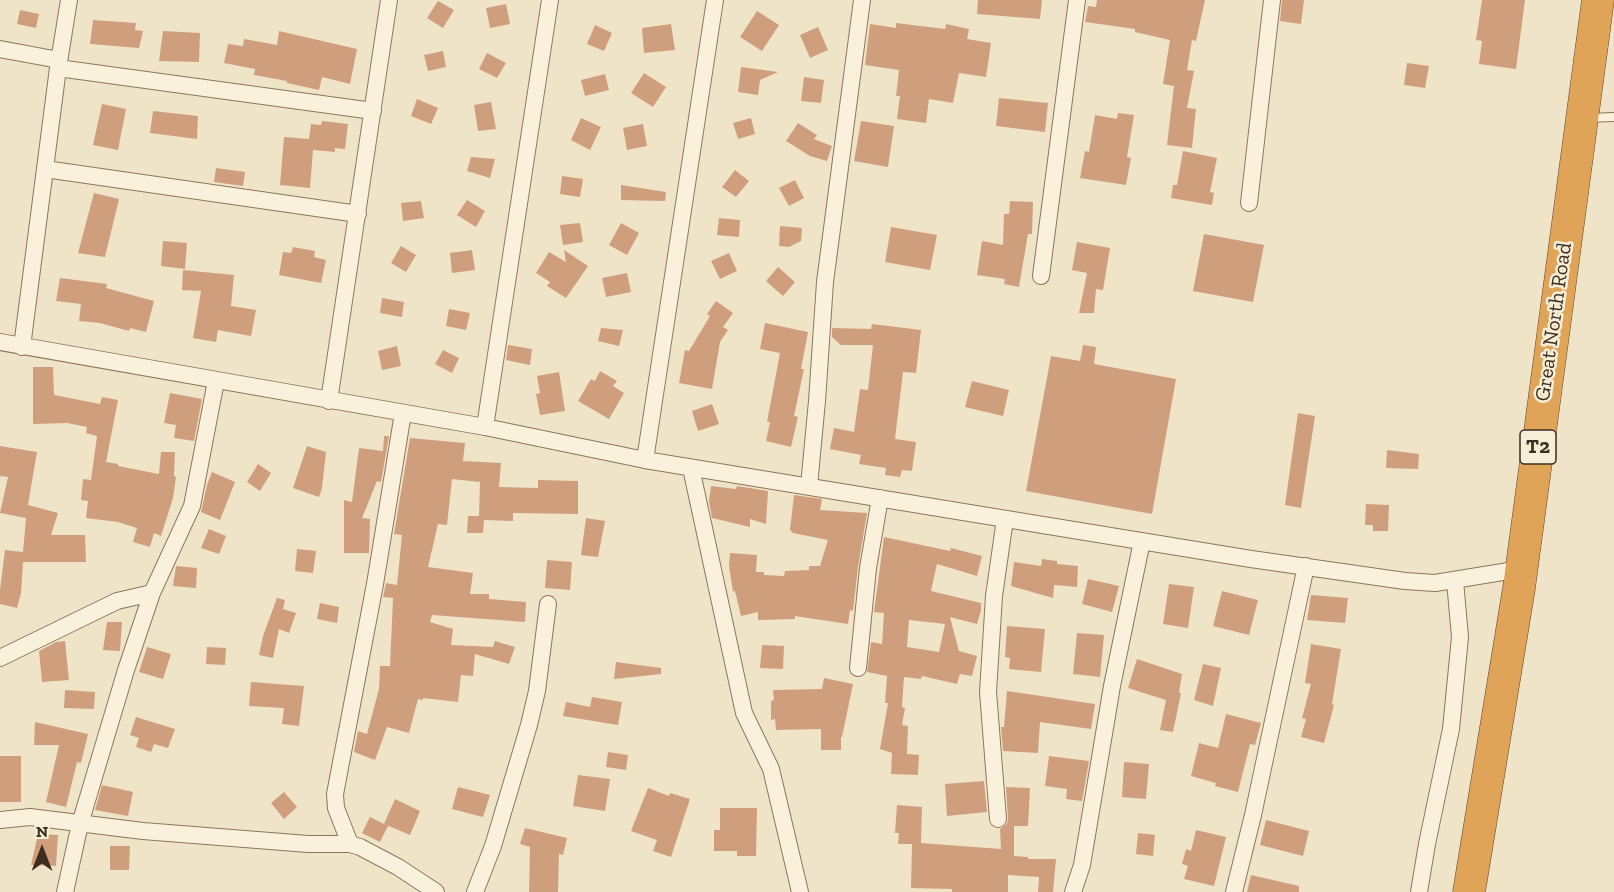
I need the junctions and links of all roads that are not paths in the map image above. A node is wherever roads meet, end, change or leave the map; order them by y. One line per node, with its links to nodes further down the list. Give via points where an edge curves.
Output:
1 (69, 0): 10 (street)
2 (389, 0): 11 (street)
3 (550, 0): 23 (street)
4 (715, 0): 24 (street)
5 (862, 0): 26 (street, via 825,282)
6 (1077, 0): 17 (street)
7 (1272, 0): 15 (street)
8 (1598, 0): 13 (highway, Great North Road / T2)
9 (0, 49): 10 (street)
10 (58, 64): 11 (street); 14 (street)
11 (374, 111): 16 (street)
12 (1614, 117): 13 (lane)
13 (1582, 119): 31 (highway, Great North Road / T2)
14 (45, 169): 16 (street); 19 (street)
15 (1249, 203)
16 (358, 214): 21 (street)
17 (1041, 276)
18 (0, 342): 19 (street)
19 (22, 347): 20 (street)
20 (216, 381): 21 (street); 33 (street, via 192,506)
21 (329, 401): 22 (street)
22 (403, 413): 23 (street); 40 (street, via 335,794 336,808)
23 (485, 427): 24 (street)
24 (645, 460): 25 (street)
25 (691, 468): 26 (street); 44 (street, via 744,713 771,769)
26 (809, 486): 27 (street)
27 (880, 498): 28 (street); 36 (street)
28 (1005, 519): 29 (street); 37 (street, via 994,596 988,692)
29 (1142, 541): 30 (street); 45 (street, via 1112,686 1082,865)
30 (1306, 566): 32 (street, via 1405,581); 46 (street)
31 (1521, 569): 32 (street); 48 (highway, Great North Road / T2)
32 (1455, 581): 47 (street, via 1460,637 1451,729)
33 (152, 593): 35 (street, via 117,601); 39 (street)
34 (548, 604): 43 (street, via 529,725)
35 (0, 658)
36 (858, 668)
37 (998, 819)
38 (0, 820): 39 (street, via 30,818)
39 (80, 824): 40 (street, via 308,844); 41 (street)
40 (350, 844): 42 (street, via 398,867)
41 (65, 892)
42 (436, 892)
43 (475, 892)
44 (800, 892)
45 (1073, 892)
46 (1234, 892)
47 (1419, 892)
48 (1469, 892)

